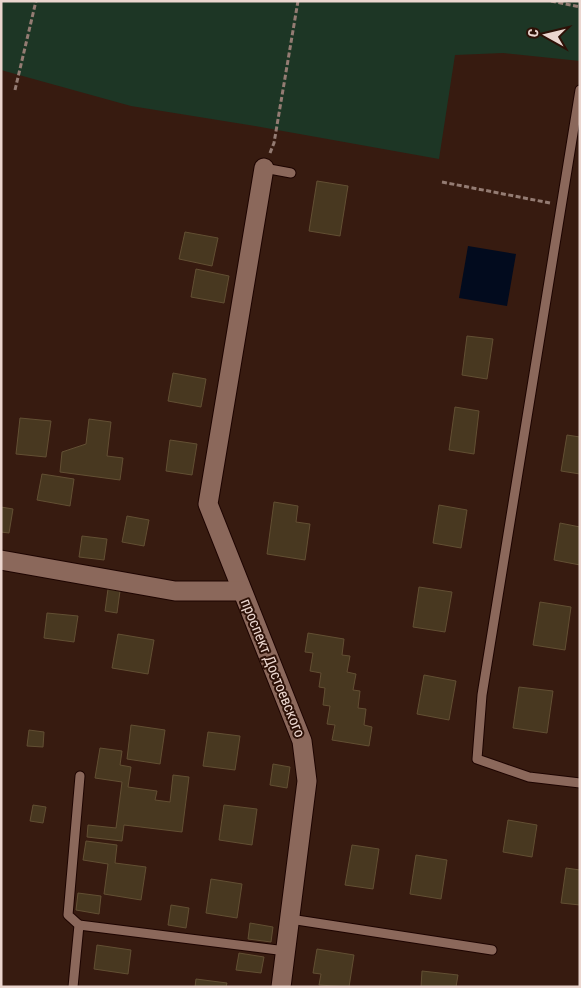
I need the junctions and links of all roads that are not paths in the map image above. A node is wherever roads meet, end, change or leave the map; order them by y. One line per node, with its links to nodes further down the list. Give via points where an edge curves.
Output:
1 (580, 90): 7 (lane, via 482,695 477,759 529,777)
2 (264, 168): 3 (lane); 5 (street, проспект Достоевского, via 208,504)
3 (292, 173)
4 (1, 560): 5 (street, via 174,591)
5 (242, 591): 8 (street, проспект Достоевского, via 302,741 307,781)
6 (80, 776): 9 (lane, via 68,914)
7 (580, 783)
8 (290, 919): 10 (lane); 11 (street, проспект Достоевского)
9 (78, 925): 11 (lane); 12 (lane)
10 (492, 950)
11 (286, 951): 13 (street, проспект Достоевского)
12 (73, 987)
13 (282, 987)

